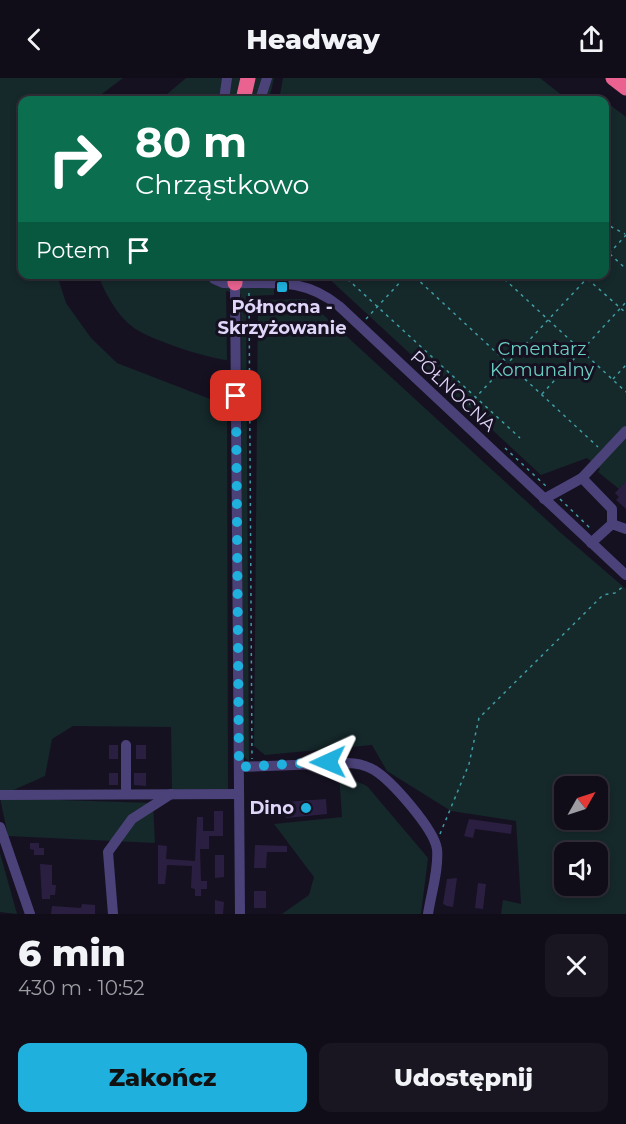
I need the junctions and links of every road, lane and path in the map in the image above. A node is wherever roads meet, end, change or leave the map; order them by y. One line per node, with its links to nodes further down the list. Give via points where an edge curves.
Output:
1 (227, 78): 6 (street)
2 (248, 78): 7 (highway)
3 (267, 78): 8 (street)
4 (613, 78): 5 (highway)
5 (626, 88)
6 (225, 96)
7 (244, 96)
8 (261, 96)
9 (609, 226): 10 (path)
10 (626, 235): 11 (path)
11 (610, 254): 12 (path)
12 (626, 269)
13 (218, 279): 14 (street, via 223,283)
14 (235, 279): 15 (street, PÓŁNOCNA); 48 (street)
15 (261, 279): 35 (street, PÓŁNOCNA, via 318,291)
16 (347, 279): 23 (path)
17 (401, 279): 23 (path)
18 (419, 279): 29 (path)
19 (505, 279): 27 (path)
20 (586, 279): 24 (path); 27 (path)
21 (250, 290): 47 (path)
22 (626, 302): 24 (path)
23 (377, 307): 26 (path); 34 (path)
24 (620, 308): 25 (path); 28 (path)
25 (626, 313)
26 (370, 315)
27 (549, 320): 28 (path); 29 (path)
28 (581, 350): 31 (path); 33 (path)
29 (508, 364): 33 (path); 34 (path)
30 (626, 365): 31 (path)
31 (613, 380): 32 (path)
32 (626, 392)
33 (542, 394): 38 (path)
34 (476, 397): 35 (path); 37 (path)
35 (458, 418): 40 (street, PÓŁNOCNA)
36 (626, 432): 38 (street)
37 (520, 438)
38 (605, 454): 39 (street)
39 (582, 478): 40 (street); 41 (street, via 612,509)
40 (544, 499): 43 (street, PÓŁNOCNA)
41 (612, 524): 42 (street); 43 (street)
42 (626, 529)
43 (591, 543): 44 (street, PÓŁNOCNA)
44 (626, 575)
45 (626, 583): 54 (path, via 615,593 603,595 479,718 470,764)
46 (126, 745): 49 (street)
47 (252, 766): 48 (street); 54 (street, via 362,764 390,783 433,837)
48 (239, 767): 51 (street)
49 (126, 794): 50 (street); 52 (street)
50 (173, 794): 51 (street); 56 (street, via 132,819 108,852)
51 (239, 794): 57 (street)
52 (0, 795)
53 (0, 827): 55 (street)
54 (435, 846): 58 (street)
55 (30, 914)
56 (113, 914)
57 (240, 914)
58 (428, 914)

